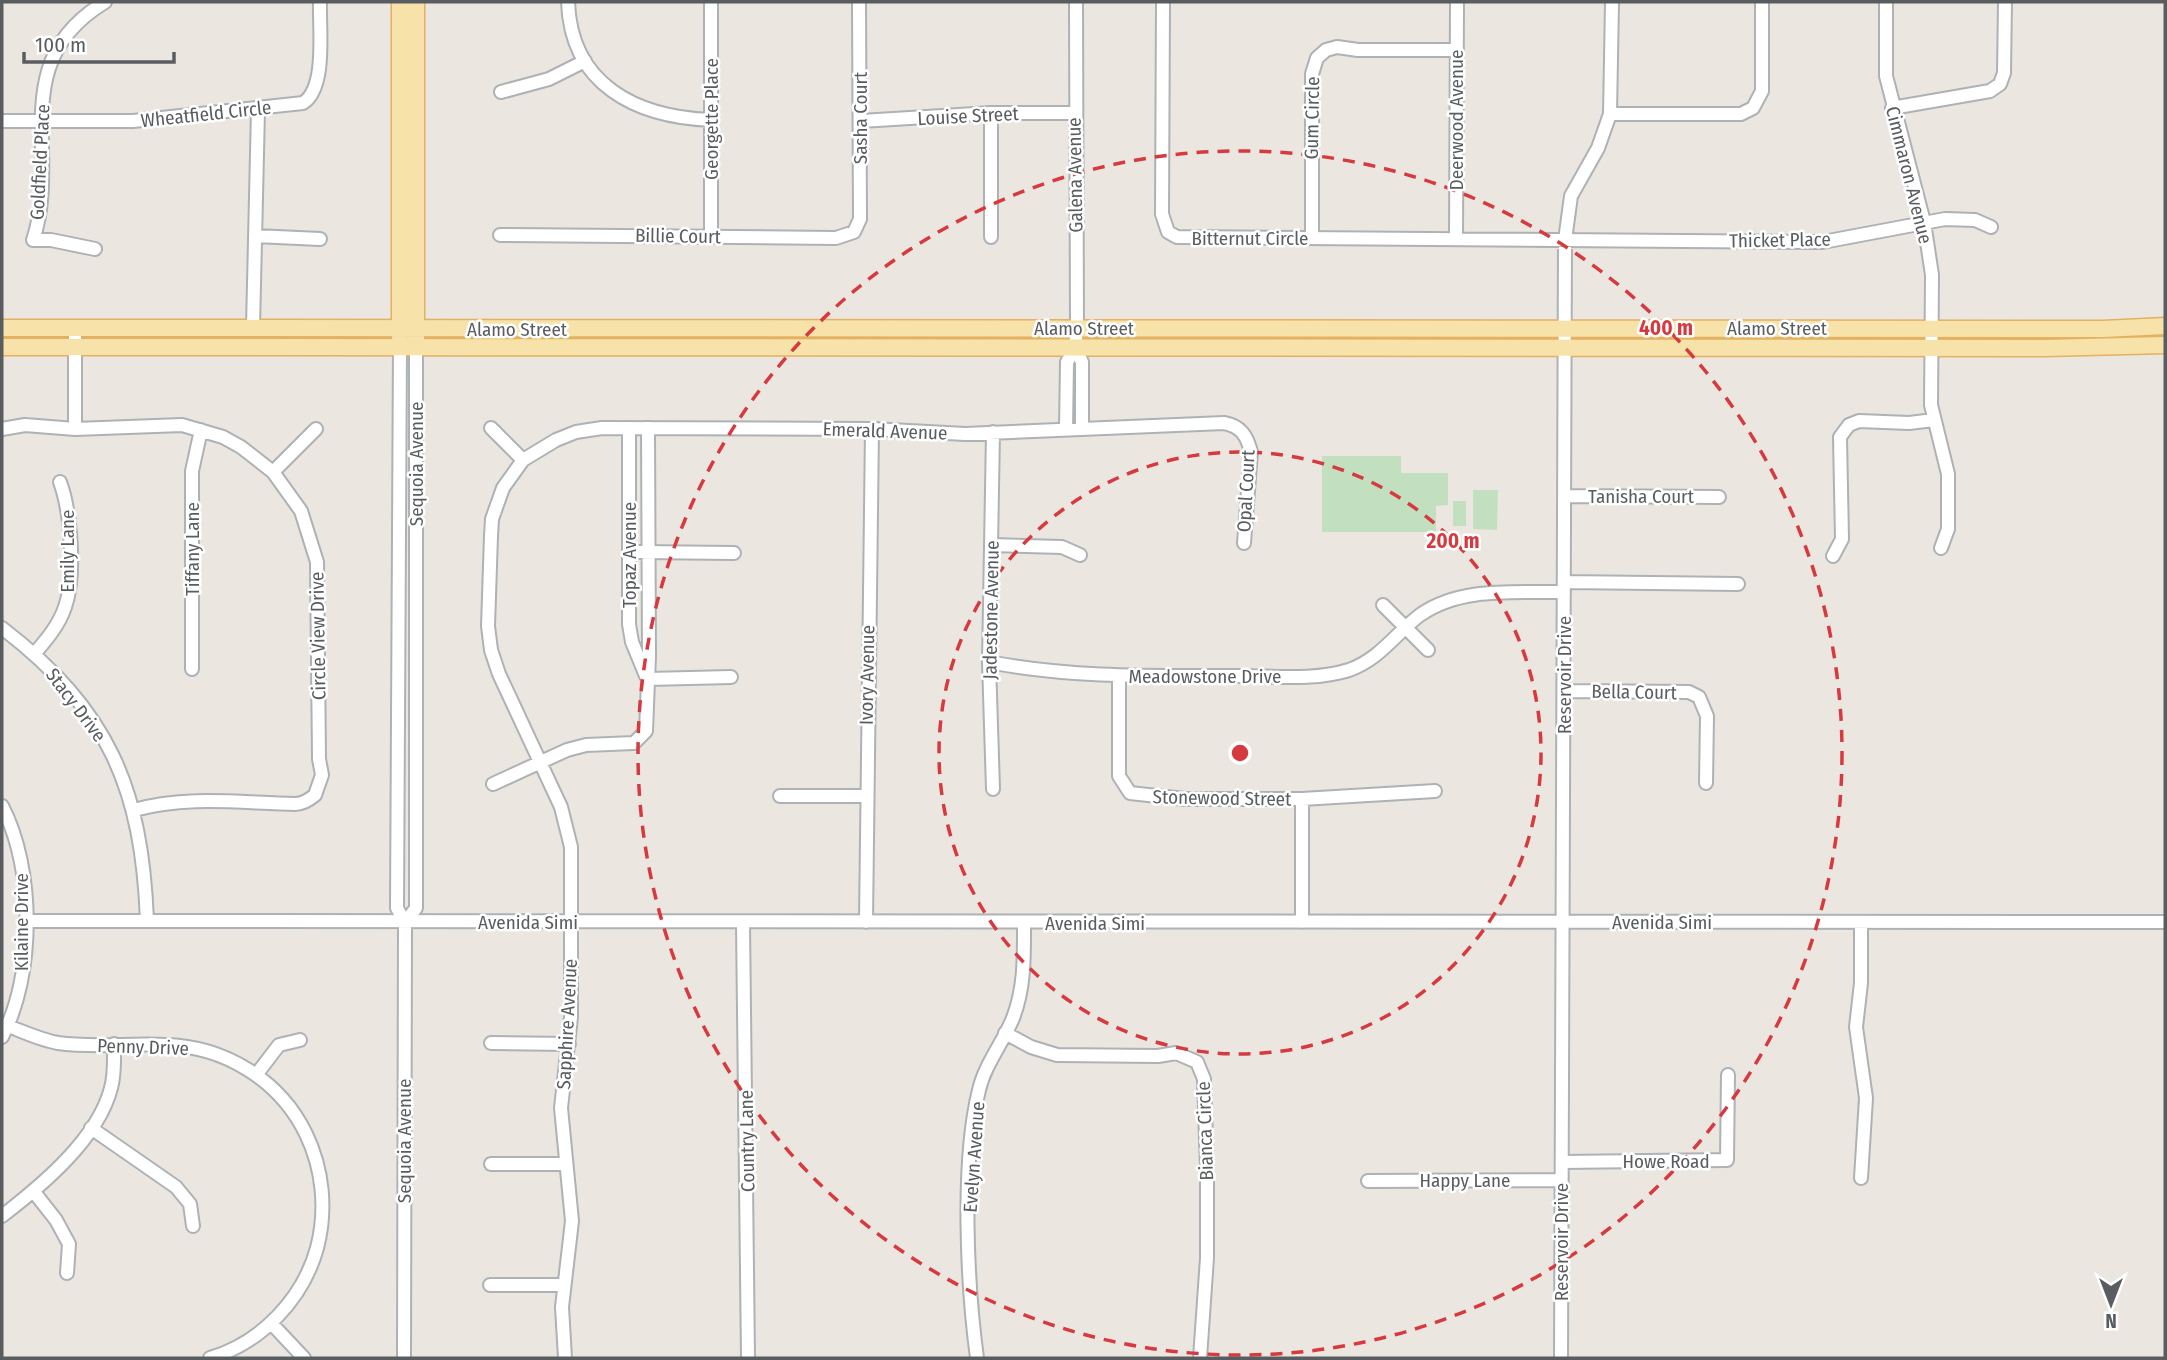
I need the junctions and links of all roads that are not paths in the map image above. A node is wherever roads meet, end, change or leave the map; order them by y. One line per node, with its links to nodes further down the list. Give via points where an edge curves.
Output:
1 (105, 2): 26 (street, Goldfield Place, via 81,19 55,51)
2 (320, 2): 19 (street, Wheatfield Circle, via 316,90 303,103)
3 (400, 2): 45 (main road, Sequoia Avenue)
4 (416, 2): 46 (main road, Sequoia Avenue)
5 (568, 2): 16 (street, via 575,39)
6 (711, 2): 23 (street, Georgette Place)
7 (859, 2): 25 (street, Sasha Court)
8 (1076, 2): 21 (street, Galena Avenue)
9 (1163, 2): 34 (street, Bitternut Circle, via 1163,223 1168,232 1187,239)
10 (1457, 2): 15 (street, Deerwood Avenue)
11 (1612, 2): 22 (street, Reservoir Drive)
12 (1762, 2): 22 (street, via 1762,90 1753,108 1741,114)
13 (1886, 2): 18 (street, Cimmaron Avenue, via 1886,76)
14 (2005, 2): 18 (street, via 2000,84 1990,91)
15 (1456, 50): 34 (street, Gum Circle, via 1337,47 1317,58 1312,74); 35 (street, Deerwood Avenue)
16 (585, 61): 17 (street, via 548,79); 23 (street, via 607,87 637,107)
17 (501, 92)
18 (1892, 108): 27 (street, Cimmaron Avenue)
19 (258, 110): 26 (street, Wheatfield Circle, via 132,121); 31 (street)
20 (991, 113): 21 (street, Louise Street); 25 (street, Louise Street); 33 (street)
21 (1074, 113): 43 (street, Galena Avenue)
22 (1610, 114): 37 (street, Reservoir Drive, via 1572,196)
23 (711, 120): 32 (street, Georgette Place)
24 (2, 121): 26 (street, Wheatfield Circle)
25 (861, 121): 29 (street, Sasha Court, via 860,219)
26 (41, 122): 38 (street, Goldfield Place, via 40,219 33,240)
27 (1924, 222): 28 (street, Thicket Place, via 1962,219); 37 (street, Thicket Place, via 1823,242); 47 (street, Cimmaron Avenue, via 1932,275)
28 (1991, 227)
29 (854, 232): 32 (street, Billie Court, via 836,238)
30 (500, 235): 32 (street, Billie Court)
31 (255, 236): 36 (street); 41 (street)
32 (711, 237)
33 (991, 237)
34 (1312, 237): 35 (street, Bitternut Circle)
35 (1456, 237): 37 (street, Bitternut Circle)
36 (320, 239)
37 (1565, 240): 44 (street, Reservoir Drive)
38 (95, 249)
39 (2165, 326): 47 (main road, Alamo Street)
40 (75, 327): 41 (main road, Alamo Street); 42 (main road, Alamo Street); 51 (street)
41 (253, 327): 45 (main road, Alamo Street)
42 (2, 328)
43 (1077, 328): 44 (main road, Alamo Street); 46 (main road, Alamo Street); 52 (street, Galena Avenue)
44 (1565, 328): 47 (main road, Alamo Street); 53 (street, Reservoir Drive)
45 (400, 329): 46 (main road, Alamo Street); 49 (main road, Sequoia Avenue)
46 (417, 329): 49 (main road, Sequoia Avenue)
47 (1932, 329): 54 (street, Cimmaron Avenue)
48 (2165, 345): 54 (main road, Alamo Street)
49 (408, 346): 51 (main road, Alamo Street); 52 (main road, Alamo Street); 112 (street, Sequoia Avenue, via 397,908); 112 (street, Sequoia Avenue, via 416,908)
50 (2, 347): 51 (main road, Alamo Street)
51 (75, 347): 61 (street)
52 (1075, 348): 53 (main road, Alamo Street); 59 (street, Galena Avenue, via 1082,362); 64 (street, Galena Avenue, via 1067,362)
53 (1565, 348): 54 (main road, Alamo Street); 71 (street, Reservoir Drive)
54 (1931, 348): 55 (street, Cimmaron Avenue)
55 (1934, 420): 75 (street, Cimmaron Avenue, via 1948,474 1948,529); 80 (street, via 1867,420 1851,424 1840,437 1842,539)
56 (491, 428): 68 (street)
57 (628, 428): 58 (street, Emerald Avenue); 68 (street, Emerald Avenue, via 576,432); 76 (street, Topaz Avenue)
58 (648, 428): 63 (street, Emerald Avenue); 77 (street, Topaz Avenue)
59 (1082, 428): 64 (street, Emerald Avenue); 67 (street, Emerald Avenue, via 1224,423 1239,428)
60 (2, 429): 61 (street, Circle View Drive, via 25,425)
61 (75, 429): 65 (street, Circle View Drive, via 165,424)
62 (316, 429): 69 (street)
63 (872, 429): 66 (street, Emerald Avenue); 100 (street, Ivory Avenue)
64 (1066, 429): 66 (street, Emerald Avenue)
65 (201, 430): 69 (street, Circle View Drive, via 241,447); 89 (street, Tiffany Lane, via 192,471)
66 (993, 432): 74 (street, Jadestone Avenue)
67 (1248, 439): 73 (street, Opal Court)
68 (523, 460): 94 (street, Sapphire Avenue, via 503,488 492,519 488,626 499,674)
69 (273, 472): 103 (street, Circle View Drive, via 301,511 317,562 320,788 297,804 176,801)
70 (60, 482): 87 (street, Emily Lane, via 68,505 69,590 59,621)
71 (1564, 496): 72 (street, Tanisha Court); 82 (street, Reservoir Drive)
72 (1719, 497)
73 (1244, 544)
74 (991, 545): 79 (street, via 1062,547); 88 (street, Jadestone Avenue)
75 (1941, 548)
76 (629, 552): 77 (street); 92 (street, Topaz Avenue, via 632,642)
77 (647, 552): 78 (street); 92 (street, Topaz Avenue)
78 (734, 553)
79 (1080, 555)
80 (1833, 556)
81 (1738, 584): 82 (street, Meadowstone Drive)
82 (1564, 587): 84 (street, Meadowstone Drive, via 1464,596 1432,608); 93 (street, Reservoir Drive)
83 (1383, 605): 84 (street)
84 (1406, 627): 86 (street); 90 (street, Meadowstone Drive, via 1372,659 1330,675)
85 (2, 628): 87 (street, Stacy Drive)
86 (1427, 650)
87 (35, 653): 103 (street, Stacy Drive, via 94,722 118,765)
88 (989, 662): 90 (street, Meadowstone Drive, via 1056,673); 97 (street, Jadestone Avenue)
89 (192, 668)
90 (1119, 676): 101 (street, Stonewood Street, via 1119,776 1130,793 1185,799)
91 (731, 677): 92 (street)
92 (648, 679): 94 (street, Topaz Avenue, via 647,723 641,738 626,744 586,745)
93 (1565, 691): 95 (street, Bella Court, via 1689,692 1699,697 1707,716); 109 (street, Reservoir Drive)
94 (540, 762): 96 (street, Topaz Avenue); 106 (street, Sapphire Avenue, via 571,847)
95 (1706, 783)
96 (493, 784)
97 (993, 789)
98 (1435, 791): 101 (street, Stonewood Street)
99 (780, 796): 100 (street)
100 (865, 796): 107 (street, Ivory Avenue)
101 (1302, 799): 108 (street)
102 (2, 806): 104 (street, Kilaine Drive, via 19,851)
103 (134, 810): 105 (street, Stacy Drive, via 145,864)
104 (25, 921): 105 (street, Avenida Simi); 115 (street, Kilaine Drive, via 23,973)
105 (147, 921): 112 (street, Avenida Simi)
106 (571, 922): 112 (street, Avenida Simi); 113 (street, Avenida Simi); 120 (street, Sapphire Avenue)
107 (866, 922): 113 (street, Avenida Simi); 114 (street, Avenida Simi)
108 (1302, 922): 109 (street, Avenida Simi); 114 (street, Avenida Simi)
109 (1564, 922): 110 (street, Avenida Simi); 124 (street, Reservoir Drive)
110 (1861, 922): 111 (street, Avenida Simi); 127 (street, via 1856,1027 1866,1098)
111 (2165, 922)
112 (405, 923): 139 (street, Sequoia Avenue)
113 (743, 923): 141 (street, Country Lane)
114 (1024, 923): 116 (street, Evelyn Avenue, via 1021,992)
115 (5, 1032): 119 (street, Penny Drive, via 55,1042)
116 (1005, 1033): 142 (street, Evelyn Avenue, via 982,1081 971,1139 970,1278); 143 (street, Bianca Circle, via 1057,1055 1177,1053 1197,1062 1203,1079 1207,1181)
117 (300, 1040): 121 (street, via 279,1045)
118 (491, 1043): 120 (street)
119 (114, 1044): 121 (street, Penny Drive, via 196,1048); 123 (street, via 111,1090)
120 (569, 1044): 126 (street, Sapphire Avenue, via 561,1108)
121 (256, 1075): 136 (street, Penny Drive, via 282,1098 303,1128 318,1164 323,1197 321,1229 311,1265 294,1297)
122 (1728, 1075): 124 (street, Howe Road, via 1727,1160)
123 (91, 1128): 130 (street); 132 (street, via 176,1187 190,1204)
124 (1562, 1162): 128 (street, Reservoir Drive)
125 (491, 1164): 126 (street)
126 (566, 1164): 135 (street, Sapphire Avenue, via 572,1221)
127 (1861, 1178)
128 (1561, 1180): 129 (street, Happy Lane); 144 (street, Reservoir Drive)
129 (1368, 1181)
130 (34, 1192): 131 (street); 133 (street, via 69,1244)
131 (2, 1216)
132 (193, 1226)
133 (67, 1273)
134 (490, 1285): 135 (street)
135 (564, 1285): 140 (street, Sapphire Avenue)
136 (271, 1323): 137 (street, Penny Drive, via 246,1342); 138 (street)
137 (210, 1358)
138 (304, 1358)
139 (404, 1358)
140 (565, 1358)
141 (748, 1358)
142 (977, 1358)
143 (1200, 1358)
144 (1561, 1358)

